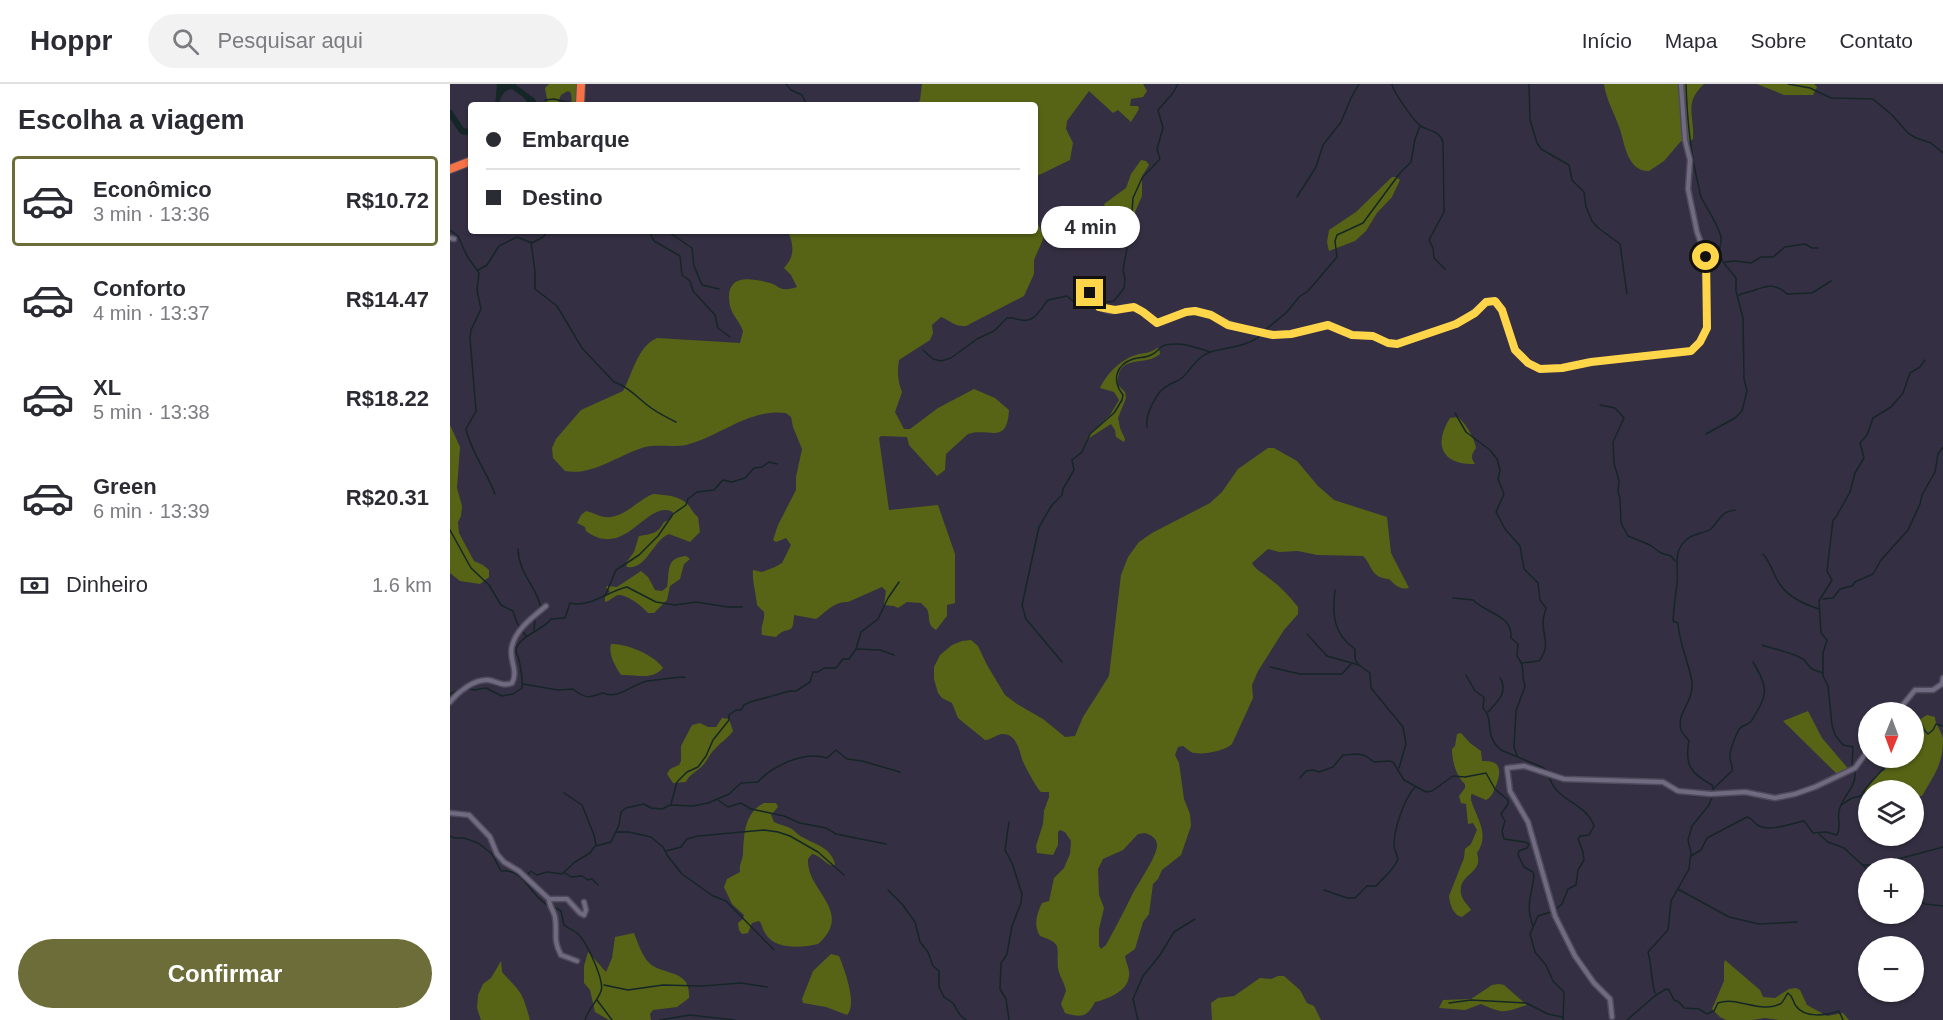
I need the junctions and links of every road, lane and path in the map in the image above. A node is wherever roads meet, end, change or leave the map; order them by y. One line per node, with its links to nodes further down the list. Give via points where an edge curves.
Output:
1 (581, 84): 3 (highway)
2 (1681, 84): 6 (street, via 1690,160 1688,189 1706,257 1707,328 1691,351 1540,369 1515,350 1502,310 1495,301 1486,302 1475,313 1448,327 1394,344 1328,325 1273,335 1228,325 1195,311 1157,323 1134,307 1099,307)
3 (580, 102)
4 (468, 162): 5 (highway)
5 (450, 169)
6 (1087, 288)
7 (546, 606): 9 (street, via 521,627 512,645 512,683 482,680 459,692)
8 (1943, 678): 10 (street, via 1942,684 1933,690 1915,690)
9 (450, 702)
10 (1905, 702)
11 (1858, 764): 16 (street, via 1815,787 1774,798 1746,792 1678,791 1663,782 1564,779 1524,766 1507,768 1510,791 1528,822 1555,916 1575,956 1610,999)
12 (450, 813): 13 (street, via 469,815 490,837 504,862)
13 (549, 899): 14 (street, via 567,899 584,915); 15 (street, via 558,950)
14 (584, 902)
15 (577, 961)
16 (1612, 1017)

